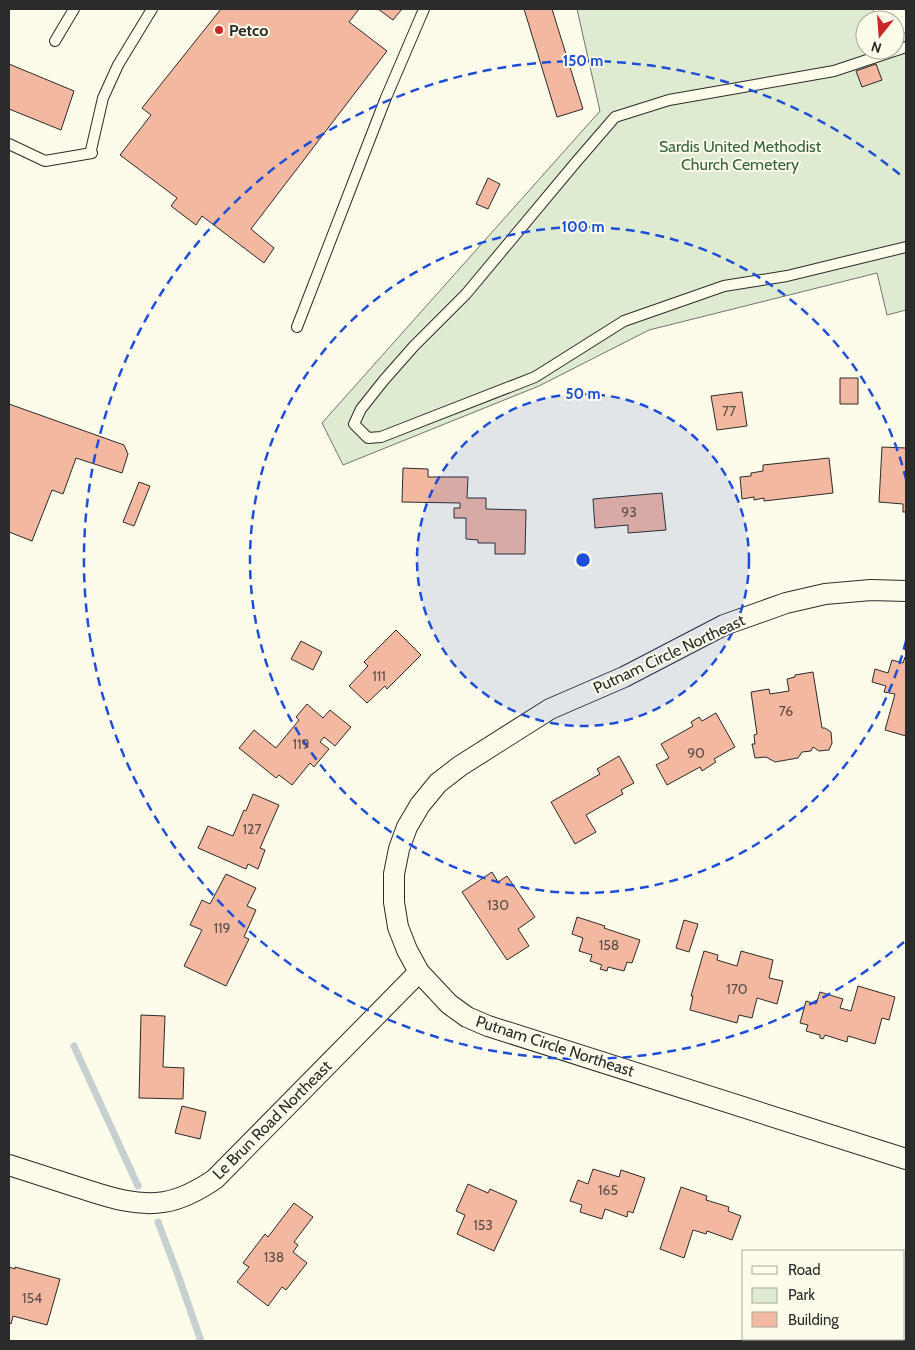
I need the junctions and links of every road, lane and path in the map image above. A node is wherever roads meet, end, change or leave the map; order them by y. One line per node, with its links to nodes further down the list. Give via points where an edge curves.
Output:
1 (74, 9): 4 (lane)
2 (152, 9): 6 (lane, via 118,65 103,98 92,151 45,161)
3 (424, 9): 8 (lane)
4 (55, 41)
5 (906, 47): 7 (lane, via 834,71 669,100 615,118 466,294 384,380 360,409 354,424 368,438 381,437 535,377 624,321 724,286 787,276)
6 (9, 144)
7 (906, 247)
8 (297, 327)
9 (906, 591): 10 (street, Putnam Circle Northeast, via 825,594 786,603 724,625 624,677 550,709 438,783 407,827 394,874 398,927)
10 (419, 972): 11 (street, Putnam Circle Northeast, via 449,1004 488,1026); 12 (street, Le Brun Road Northeast, via 215,1179 198,1190 181,1198 146,1204 114,1199)
11 (906, 1159)
12 (9, 1165)

